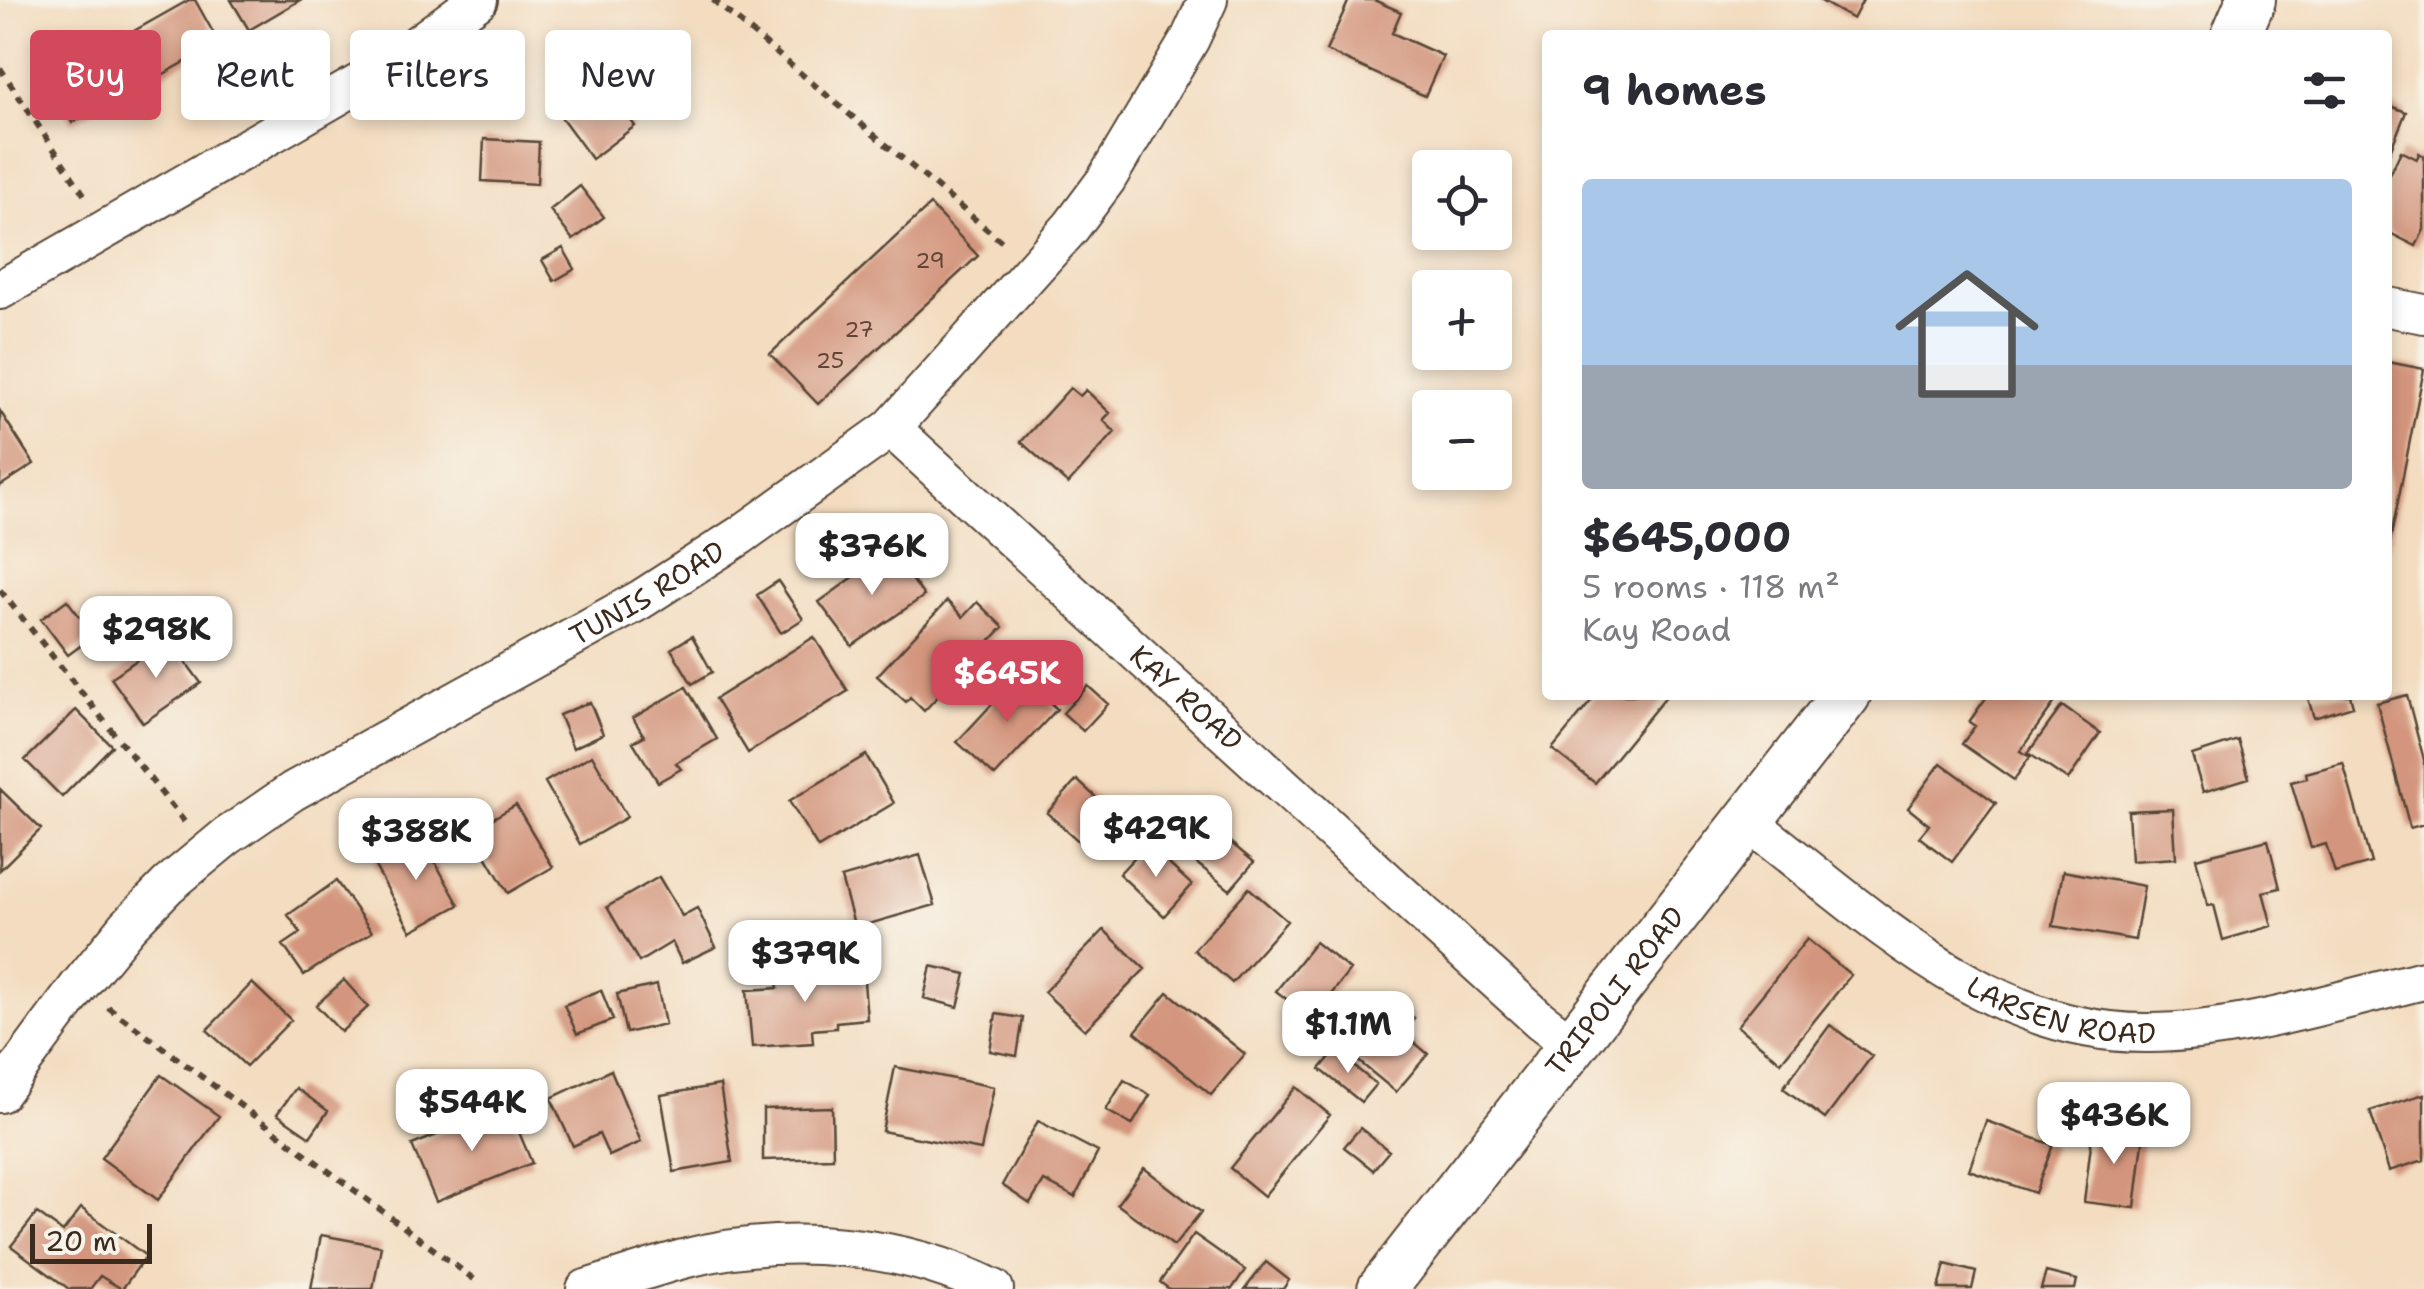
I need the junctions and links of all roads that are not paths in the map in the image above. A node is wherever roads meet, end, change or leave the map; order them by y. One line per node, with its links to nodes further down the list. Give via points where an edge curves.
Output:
1 (478, 0): 5 (street, via 386,68)
2 (1208, 0): 8 (street, TUNIS ROAD, via 1106,180)
3 (2252, 0): 4 (street)
4 (2238, 30)
5 (0, 290)
6 (2392, 308): 7 (street)
7 (2424, 314)
8 (891, 428): 12 (street, KAY ROAD); 13 (street, TUNIS ROAD, via 680,575 293,791 226,838 128,926)
9 (1842, 700): 10 (street, TRIPOLI ROAD)
10 (1748, 822): 11 (street, LARSEN ROAD, via 1938,968 1999,1000 2075,1026 2191,1030); 12 (street, TRIPOLI ROAD)
11 (2424, 980)
12 (1573, 1045): 16 (street, TRIPOLI ROAD)
13 (0, 1093)
14 (586, 1289): 15 (street, via 684,1259 794,1245 885,1252)
15 (994, 1289)
16 (1382, 1289)

